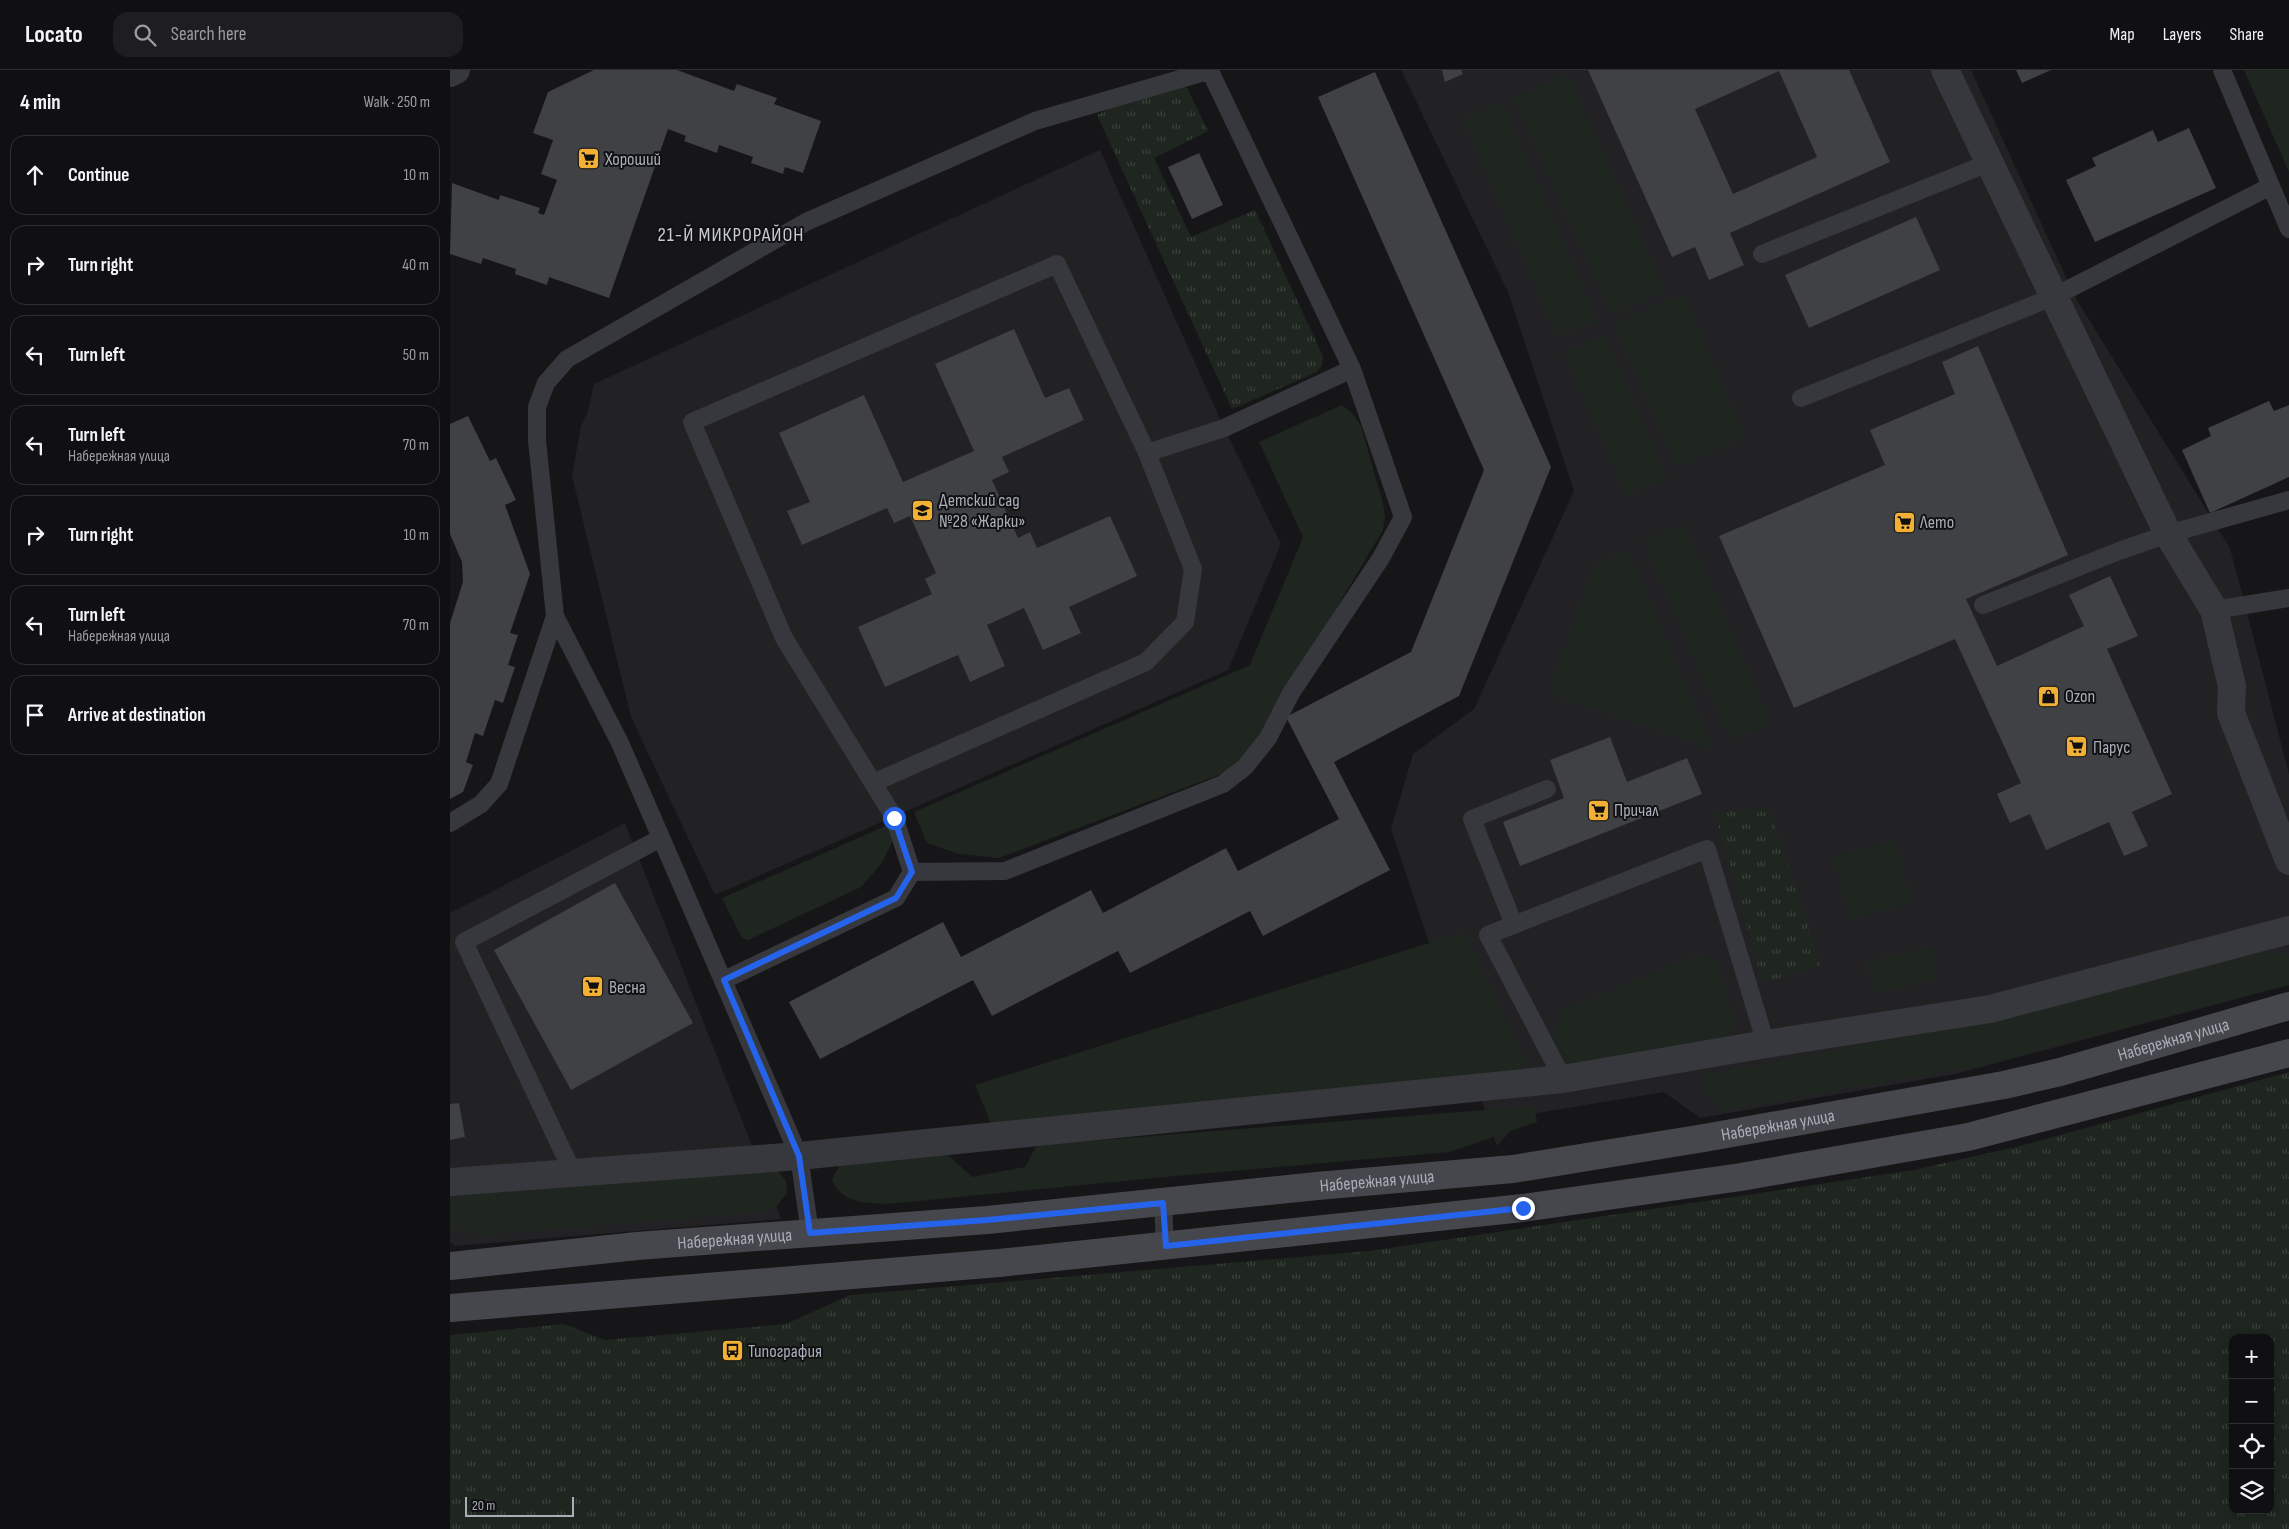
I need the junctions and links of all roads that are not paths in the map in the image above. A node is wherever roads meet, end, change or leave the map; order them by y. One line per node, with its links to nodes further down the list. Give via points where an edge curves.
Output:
1 (456, 70): 5 (street)
2 (1210, 70): 11 (lane); 19 (lane, via 1035,121 806,222 567,359 546,383 537,407 537,440)
3 (1945, 70): 6 (street)
4 (2222, 70): 7 (lane)
5 (450, 73)
6 (1991, 162): 9 (lane); 10 (street)
7 (2271, 186): 8 (lane); 10 (lane)
8 (2289, 229)
9 (1762, 254)
10 (2053, 297): 12 (lane); 15 (street)
11 (1352, 369): 13 (lane, via 1224,428); 25 (lane, via 1403,517 1381,558 1291,693 1268,738 1245,767 1223,784 1005,871)
12 (1801, 398)
13 (1147, 453): 20 (lane, via 1193,569 1185,622 1146,662); 20 (lane, via 1057,264 692,422 784,638)
14 (2289, 500): 15 (lane)
15 (2168, 534): 17 (lane, via 2119,550); 18 (street)
16 (2289, 598): 18 (lane)
17 (1983, 605)
18 (2214, 610): 24 (street, via 2232,686 2231,713)
19 (554, 616): 22 (lane, via 499,784 481,804); 23 (lane, via 620,743)
20 (873, 783): 25 (lane, via 894,818)
21 (1547, 788): 26 (lane, via 1472,819)
22 (450, 823)
23 (661, 838): 28 (lane); 34 (lane, via 464,942)
24 (2289, 861)
25 (912, 872): 28 (lane, via 896,898)
26 (1514, 925): 30 (lane, via 1707,849); 32 (lane, via 1488,935)
27 (2289, 930): 30 (street, via 1990,1009)
28 (724, 980): 33 (lane)
29 (2289, 1006): 36 (main road, Набережная улица, via 2004,1085 1704,1138 1513,1169)
30 (1766, 1044): 32 (street)
31 (2289, 1053): 38 (main road, via 2005,1128 1741,1177 1523,1208)
32 (1563, 1079): 33 (street)
33 (799, 1156): 34 (street); 37 (lane)
34 (573, 1173): 35 (street)
35 (450, 1182)
36 (1163, 1203): 37 (main road, Набережная улица); 38 (lane)
37 (810, 1233): 39 (main road, Набережная улица, via 637,1246)
38 (1166, 1246): 40 (main road, via 970,1266)
39 (450, 1266)
40 (450, 1308)

